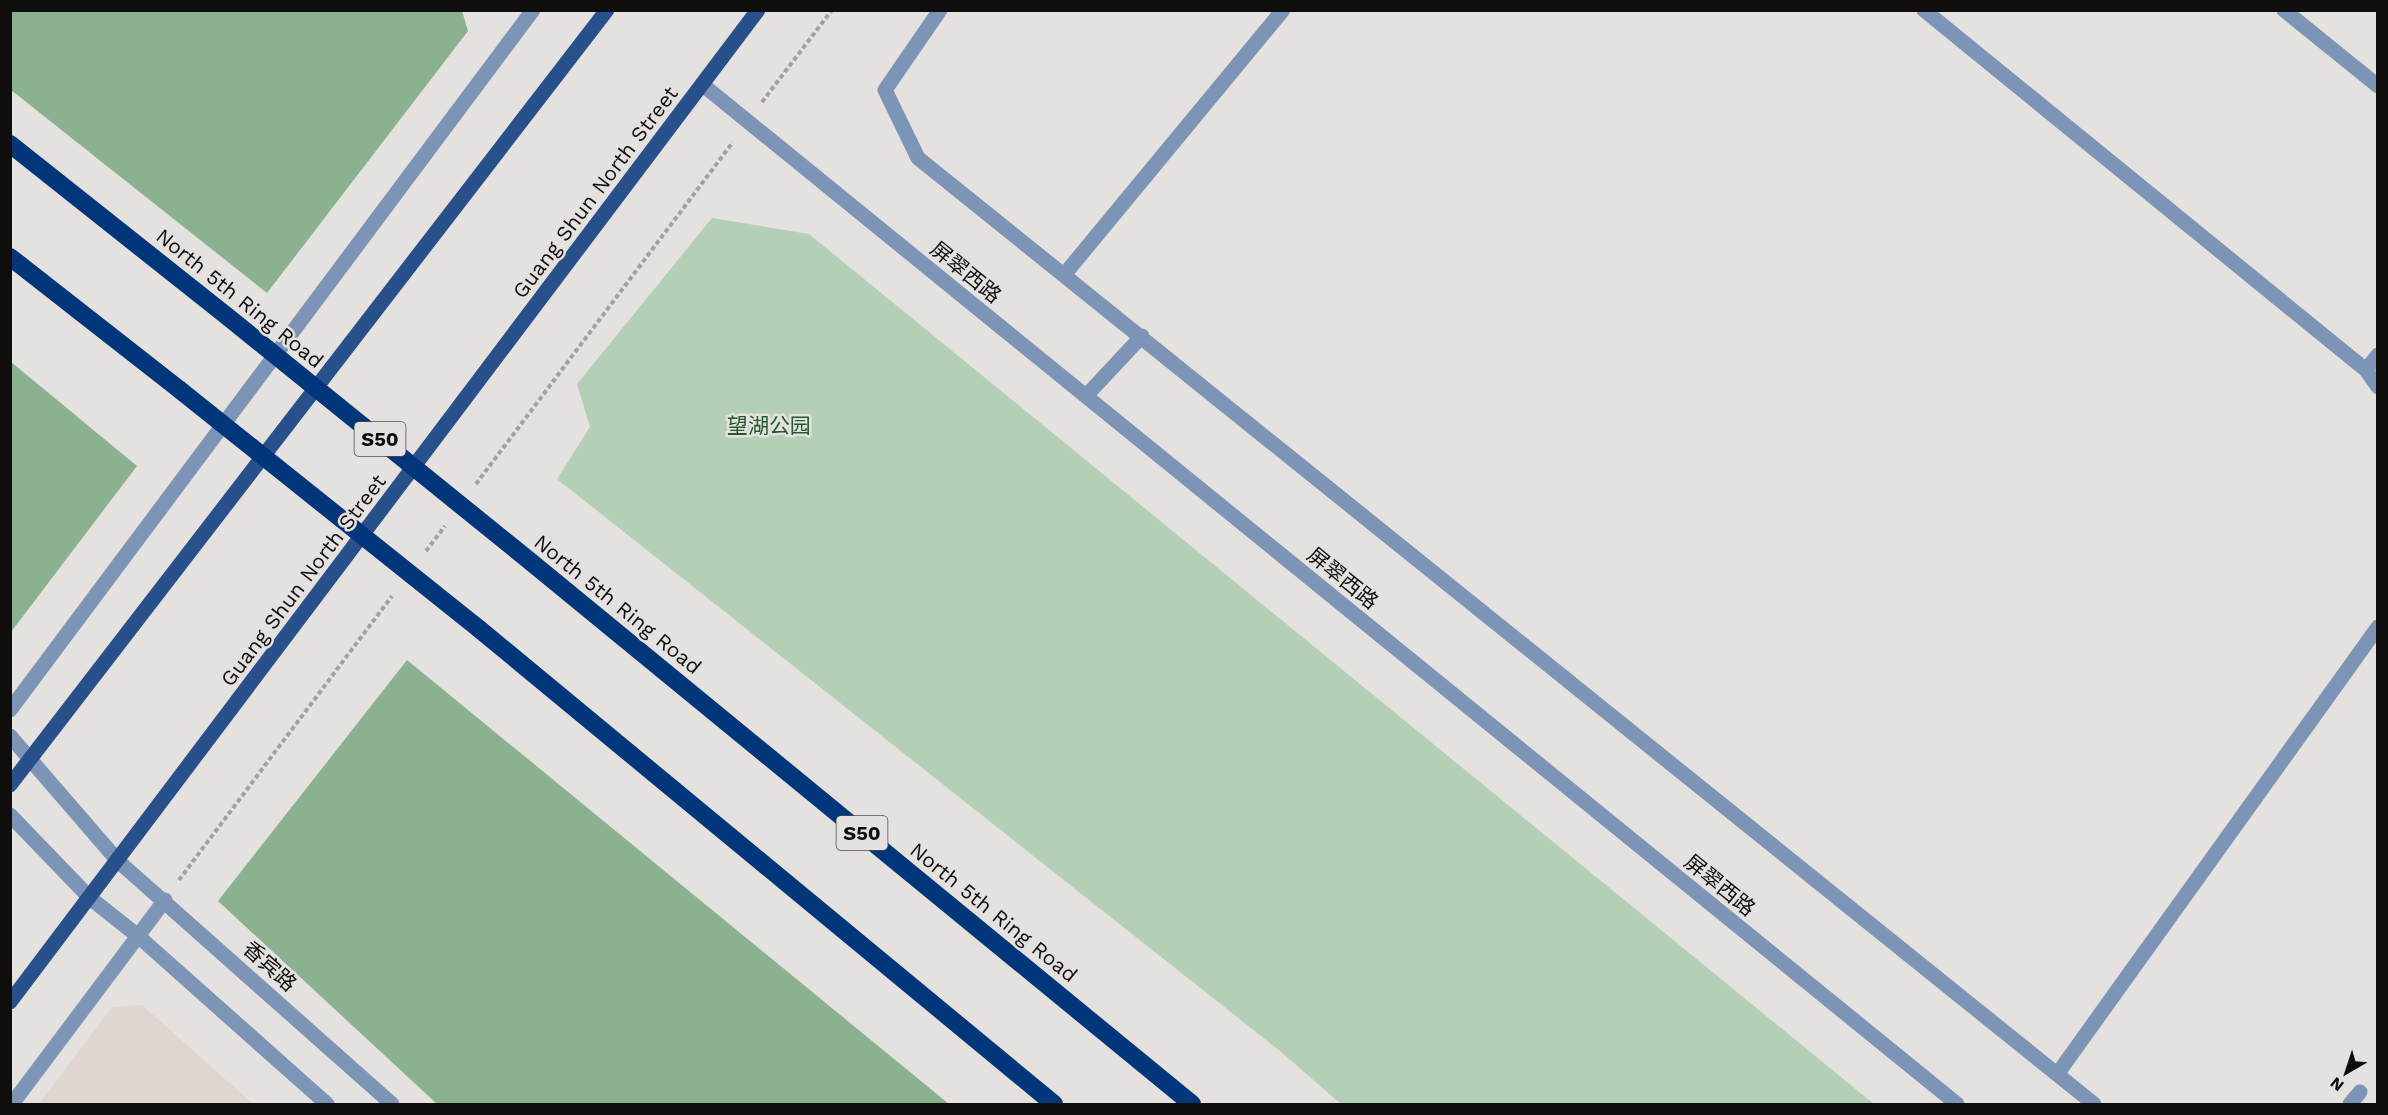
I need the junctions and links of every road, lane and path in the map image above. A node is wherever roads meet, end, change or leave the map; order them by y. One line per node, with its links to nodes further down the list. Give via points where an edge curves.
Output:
1 (533, 10): 25 (street)
2 (607, 10): 27 (main road)
3 (758, 10): 9 (main road, Guang Shun North Street)
4 (832, 10): 11 (path)
5 (940, 10): 14 (street, via 885,90 918,158)
6 (1283, 10): 14 (street)
7 (1924, 10): 17 (street)
8 (2284, 10): 10 (street)
9 (702, 85): 11 (street, 屏翠西路); 30 (main road, Guang Shun North Street)
10 (2378, 86)
11 (748, 122): 19 (street, 屏翠西路); 20 (path)
12 (10, 144): 41 (highway, North 5th Ring Road / S50, bridge, via 531,562)
13 (10, 257): 40 (highway, bridge, via 478,628)
14 (1064, 275): 15 (street)
15 (1142, 336): 19 (street); 35 (street)
16 (2378, 355): 17 (street)
17 (2366, 370): 18 (street)
18 (2378, 387)
19 (1086, 396): 42 (street, 屏翠西路)
20 (475, 486)
21 (447, 524): 22 (path)
22 (425, 552)
23 (397, 590): 32 (path)
24 (2378, 627): 35 (street)
25 (10, 710)
26 (10, 736): 27 (street, 香宾路)
27 (30, 759): 28 (main road); 30 (street, 香宾路)
28 (10, 785)
29 (10, 815): 31 (street)
30 (118, 861): 31 (main road, Guang Shun North Street); 32 (street, 香宾路)
31 (90, 898): 33 (street); 34 (main road, Guang Shun North Street)
32 (165, 900): 33 (street); 39 (street, 香宾路)
33 (138, 936): 37 (street); 38 (street)
34 (10, 1002)
35 (2058, 1073): 43 (street)
36 (2360, 1092): 44 (street)
37 (12, 1104)
38 (327, 1104)
39 (392, 1104)
40 (1054, 1104)
41 (1192, 1104)
42 (1957, 1104)
43 (2094, 1104)
44 (2350, 1104)

